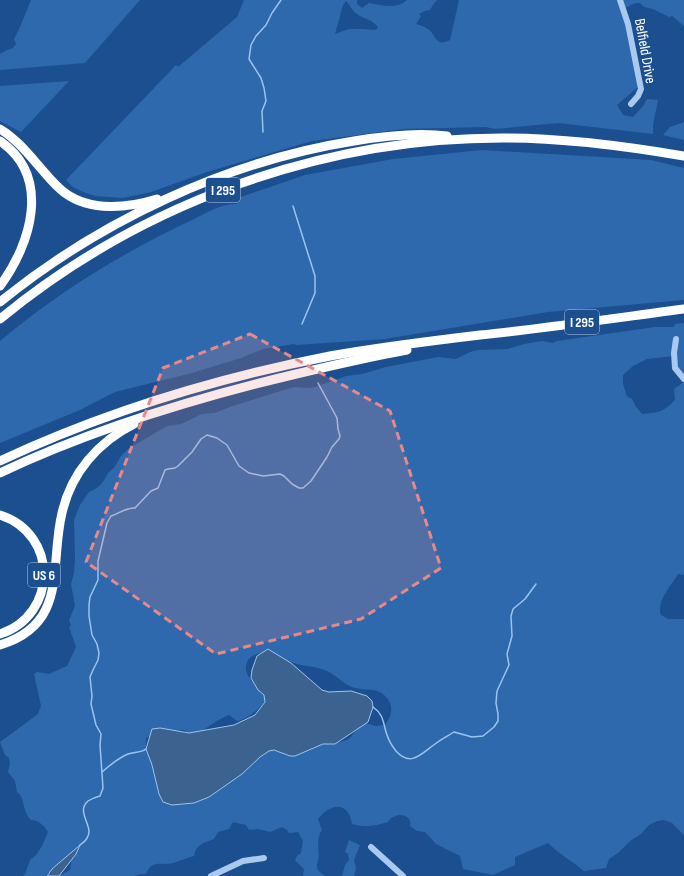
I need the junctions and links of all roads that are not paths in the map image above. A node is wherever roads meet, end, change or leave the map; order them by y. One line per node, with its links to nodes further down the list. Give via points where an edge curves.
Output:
1 (620, 0): 2 (street, Belfield Drive, via 628,24 641,88)
2 (631, 104)
3 (0, 129): 7 (highway, via 18,143 62,191 86,203 114,207 131,205)
4 (476, 139): 6 (highway, I 295, via 567,140); 7 (highway, via 444,135 407,135 344,142 285,155); 11 (highway, I 295, via 408,144 345,155 291,168 219,191 150,222 100,249 42,286)
5 (0, 141): 8 (highway, via 11,150 22,166 29,184 31,205 24,244)
6 (684, 156)
7 (192, 188): 9 (highway, via 93,238)
8 (0, 286)
9 (0, 302)
10 (684, 309): 12 (highway, I 295)
11 (0, 318)
12 (481, 336): 15 (highway, via 350,361); 16 (highway, I 295, via 349,353 237,377 110,416)
13 (676, 339): 14 (street, via 675,368)
14 (684, 379)
15 (199, 399): 17 (highway, via 109,428); 20 (highway, via 126,428 110,438 90,458 75,480 64,504 49,603 30,630)
16 (0, 461)
17 (0, 473)
18 (0, 515): 19 (highway, US 6, via 17,523 29,533 41,556 44,576 42,593 31,613 19,625)
19 (0, 634)
20 (0, 645)
21 (371, 847): 24 (street)
22 (264, 858): 23 (street, via 243,861)
23 (211, 876)
24 (404, 876)

